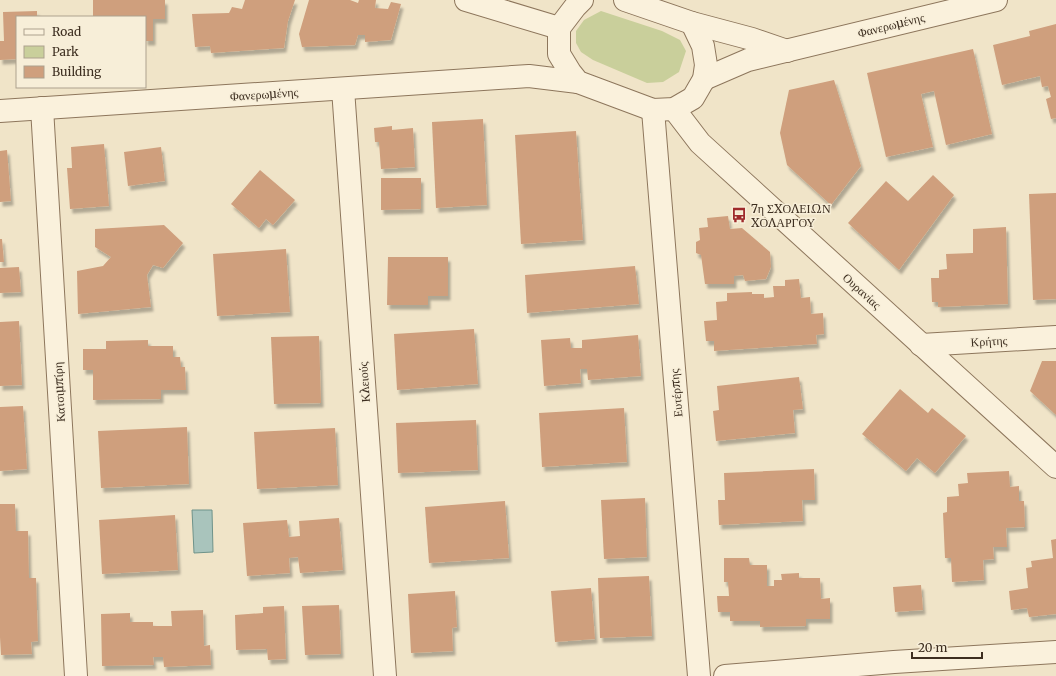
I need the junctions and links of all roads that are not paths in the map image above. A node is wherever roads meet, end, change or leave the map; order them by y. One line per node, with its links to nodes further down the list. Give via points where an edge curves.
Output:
1 (466, 0): 6 (street)
2 (582, 0): 6 (street)
3 (625, 0): 5 (street)
4 (996, 0): 7 (street, Φανερωμένης)
5 (692, 24): 7 (street); 10 (street, via 703,46 706,65)
6 (559, 28): 8 (street)
7 (787, 50): 10 (street, Φανερωμένης, via 748,60)
8 (559, 54): 9 (street, Φανερωμένης, via 548,69); 11 (street)
9 (529, 76): 11 (street, Φανερωμένης); 12 (street, Φανερωμένης)
10 (704, 79): 14 (street, via 693,98)
11 (578, 82): 14 (street, Φανερωμένης)
12 (343, 89): 13 (street, Φανερωμένης); 21 (street, Κλειούς)
13 (42, 108): 15 (street, Φανερωμένης); 20 (street, Κατσιμπίρη)
14 (663, 110): 17 (street, Ουρανίας); 22 (street, Ευτέρπης)
15 (0, 111)
16 (1056, 337): 17 (street, Κρήτης)
17 (921, 345): 18 (street, Ουρανίας)
18 (1056, 467)
19 (1056, 652): 23 (street)
20 (76, 676)
21 (385, 676)
22 (699, 676)
23 (725, 676)

